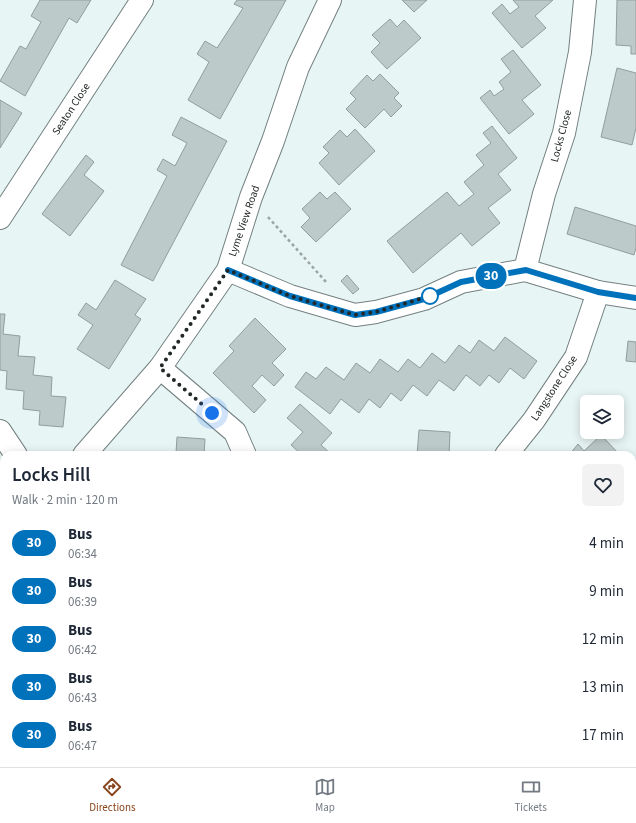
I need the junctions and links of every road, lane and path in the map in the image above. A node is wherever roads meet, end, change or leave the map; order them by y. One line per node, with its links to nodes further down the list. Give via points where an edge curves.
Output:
1 (142, 0): 5 (street, Seaton Close)
2 (330, 0): 4 (street, Lyme View Road, via 298,67)
3 (585, 0): 7 (street, Locks Close, via 580,52 564,133 544,194)
4 (251, 197): 6 (street, Lyme View Road); 8 (path)
5 (0, 218)
6 (228, 270): 7 (street, via 290,296 355,315 424,299 461,282); 11 (street, Lyme View Road)
7 (526, 270): 9 (street)
8 (329, 285)
9 (598, 292): 10 (street); 16 (street, Langstone Close, via 576,358 534,420)
10 (636, 298)
11 (160, 368): 14 (street, Lyme View Road); 15 (street, via 235,432)
12 (0, 431): 13 (street)
13 (13, 451)
14 (87, 451)
15 (243, 451)
16 (509, 451)

